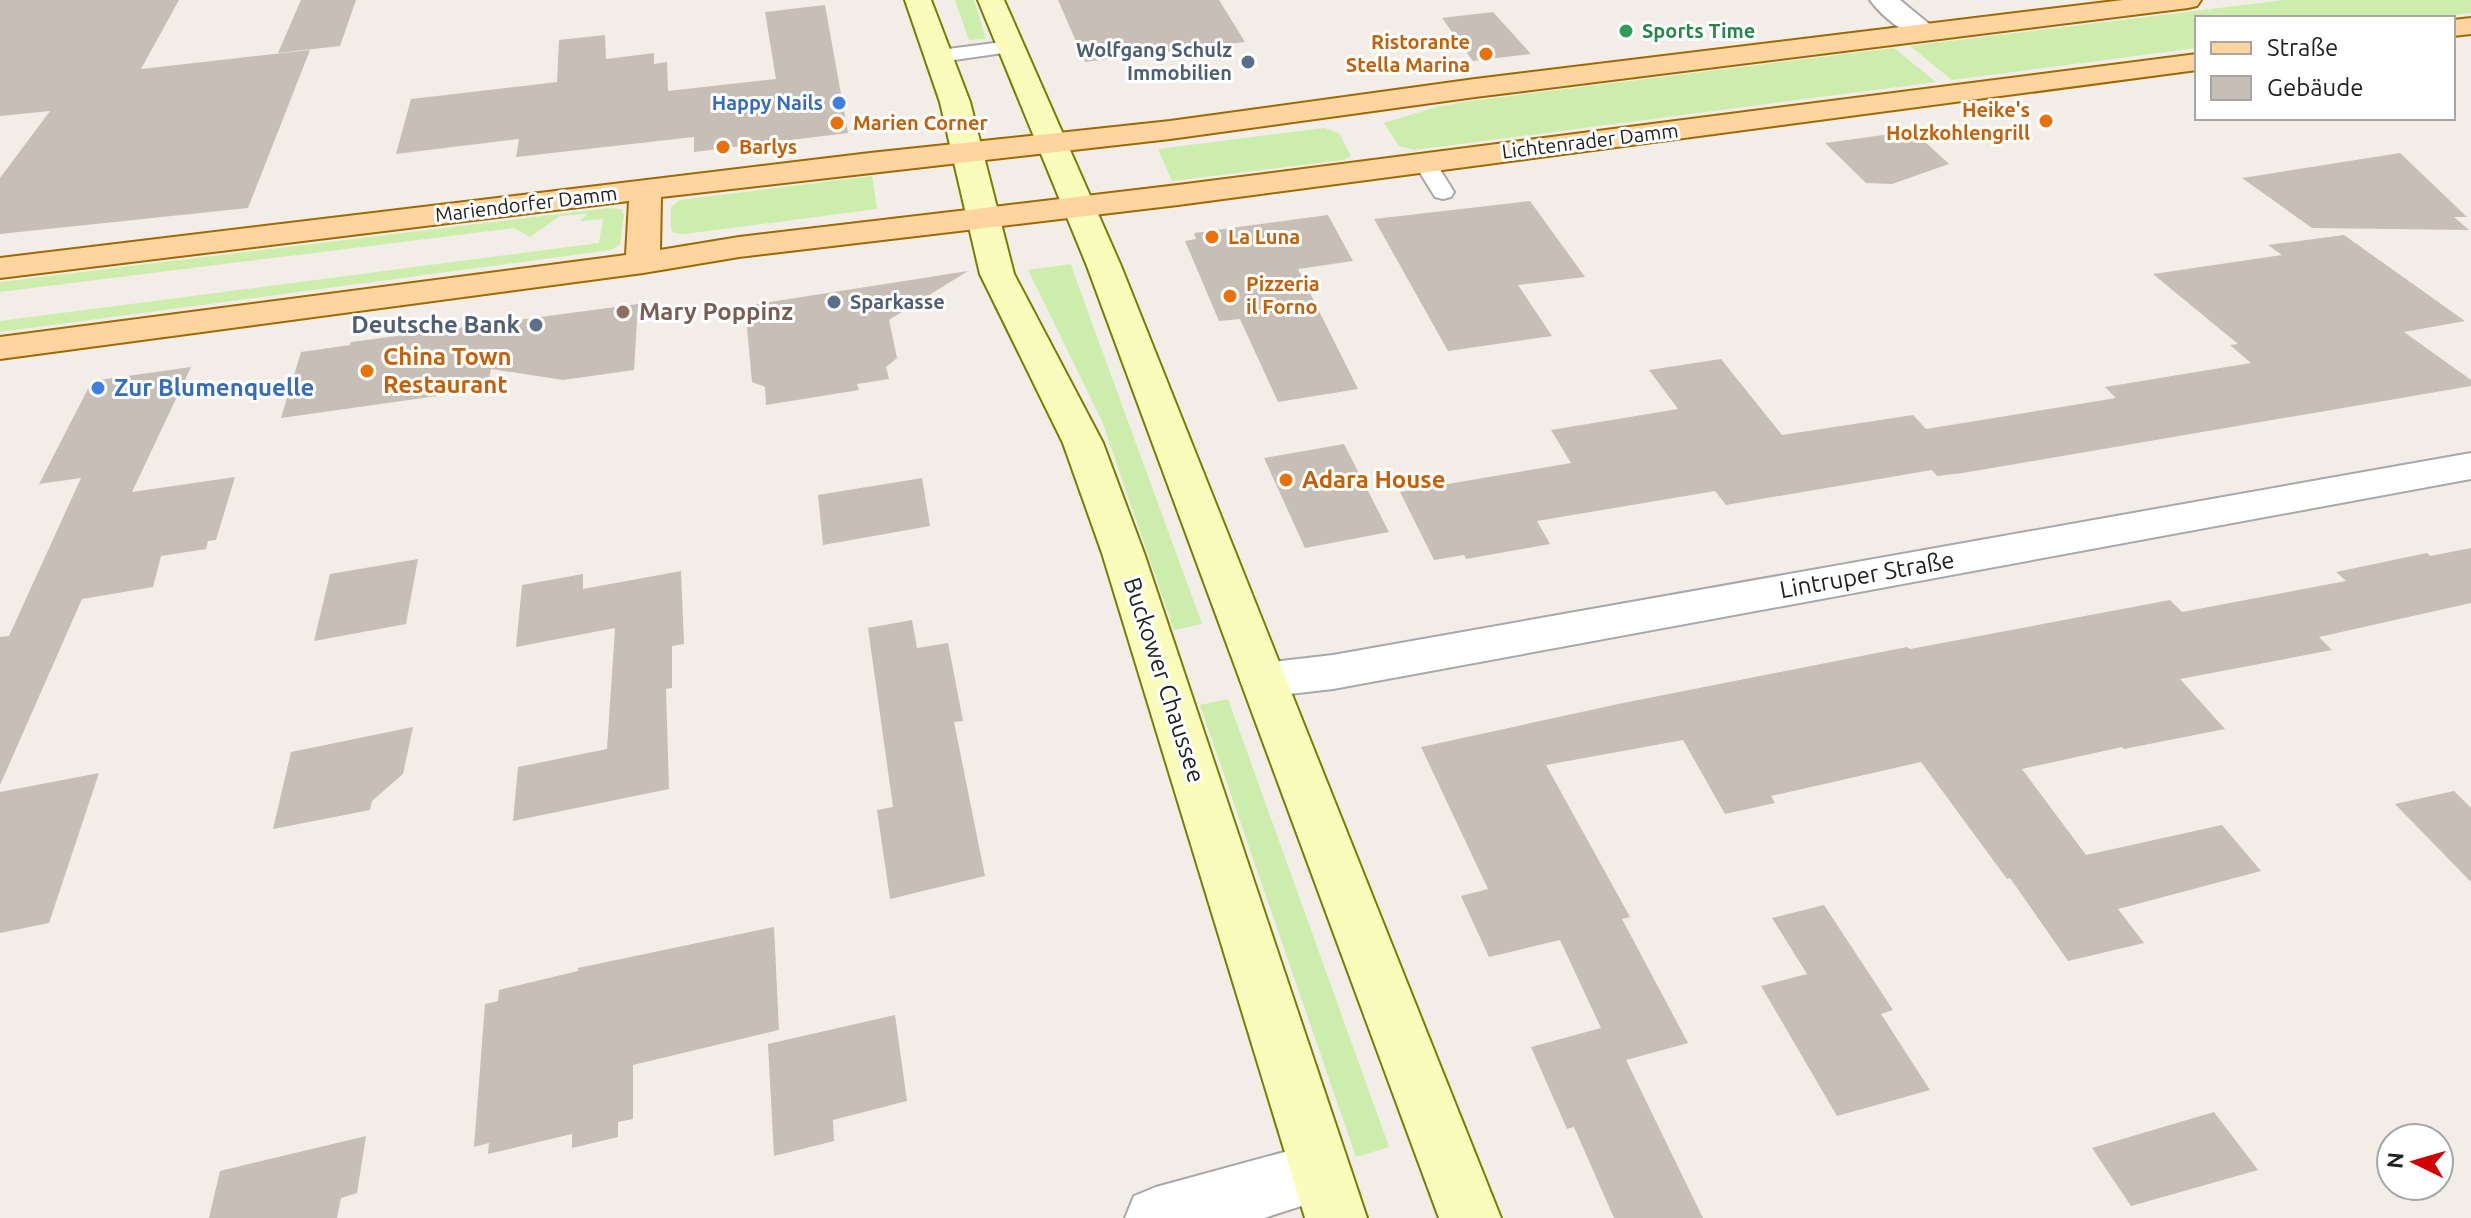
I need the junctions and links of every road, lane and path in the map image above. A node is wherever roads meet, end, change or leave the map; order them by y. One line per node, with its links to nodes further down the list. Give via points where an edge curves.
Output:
1 (918, 0): 7 (main road, Buckower Chaussee)
2 (991, 0): 6 (main road)
3 (1883, 0): 5 (street)
4 (2188, 0): 5 (main road, Lichtenrader Damm)
5 (1925, 32): 9 (main road, Lichtenrader Damm, via 1475,88)
6 (1010, 47): 7 (lane); 10 (main road)
7 (940, 56): 11 (main road, Buckower Chaussee)
8 (2195, 62): 12 (main road, Lichtenrader Damm)
9 (1367, 138): 10 (main road, Lichtenrader Damm); 12 (main road, Lichtenrader Damm); 15 (main road, Lichtenrader Damm)
10 (1052, 143): 11 (main road, Mariendorfer Damm); 15 (main road)
11 (967, 152): 13 (main road, Mariendorfer Damm); 16 (main road, Buckower Chaussee)
12 (1425, 163): 14 (lane)
13 (645, 189): 17 (main road); 18 (main road, Mariendorfer Damm)
14 (1443, 192)
15 (1079, 206): 16 (main road, Lichtenrader Damm); 21 (main road)
16 (983, 218): 17 (main road); 22 (main road, Buckower Chaussee, via 997,274 1083,443 1123,553)
17 (643, 263): 19 (main road)
18 (0, 268)
19 (0, 348)
20 (2471, 466): 21 (street, Lintruper Straße)
21 (1263, 680): 24 (main road)
22 (1329, 1195): 23 (street)
23 (1156, 1218)
24 (1470, 1218)

